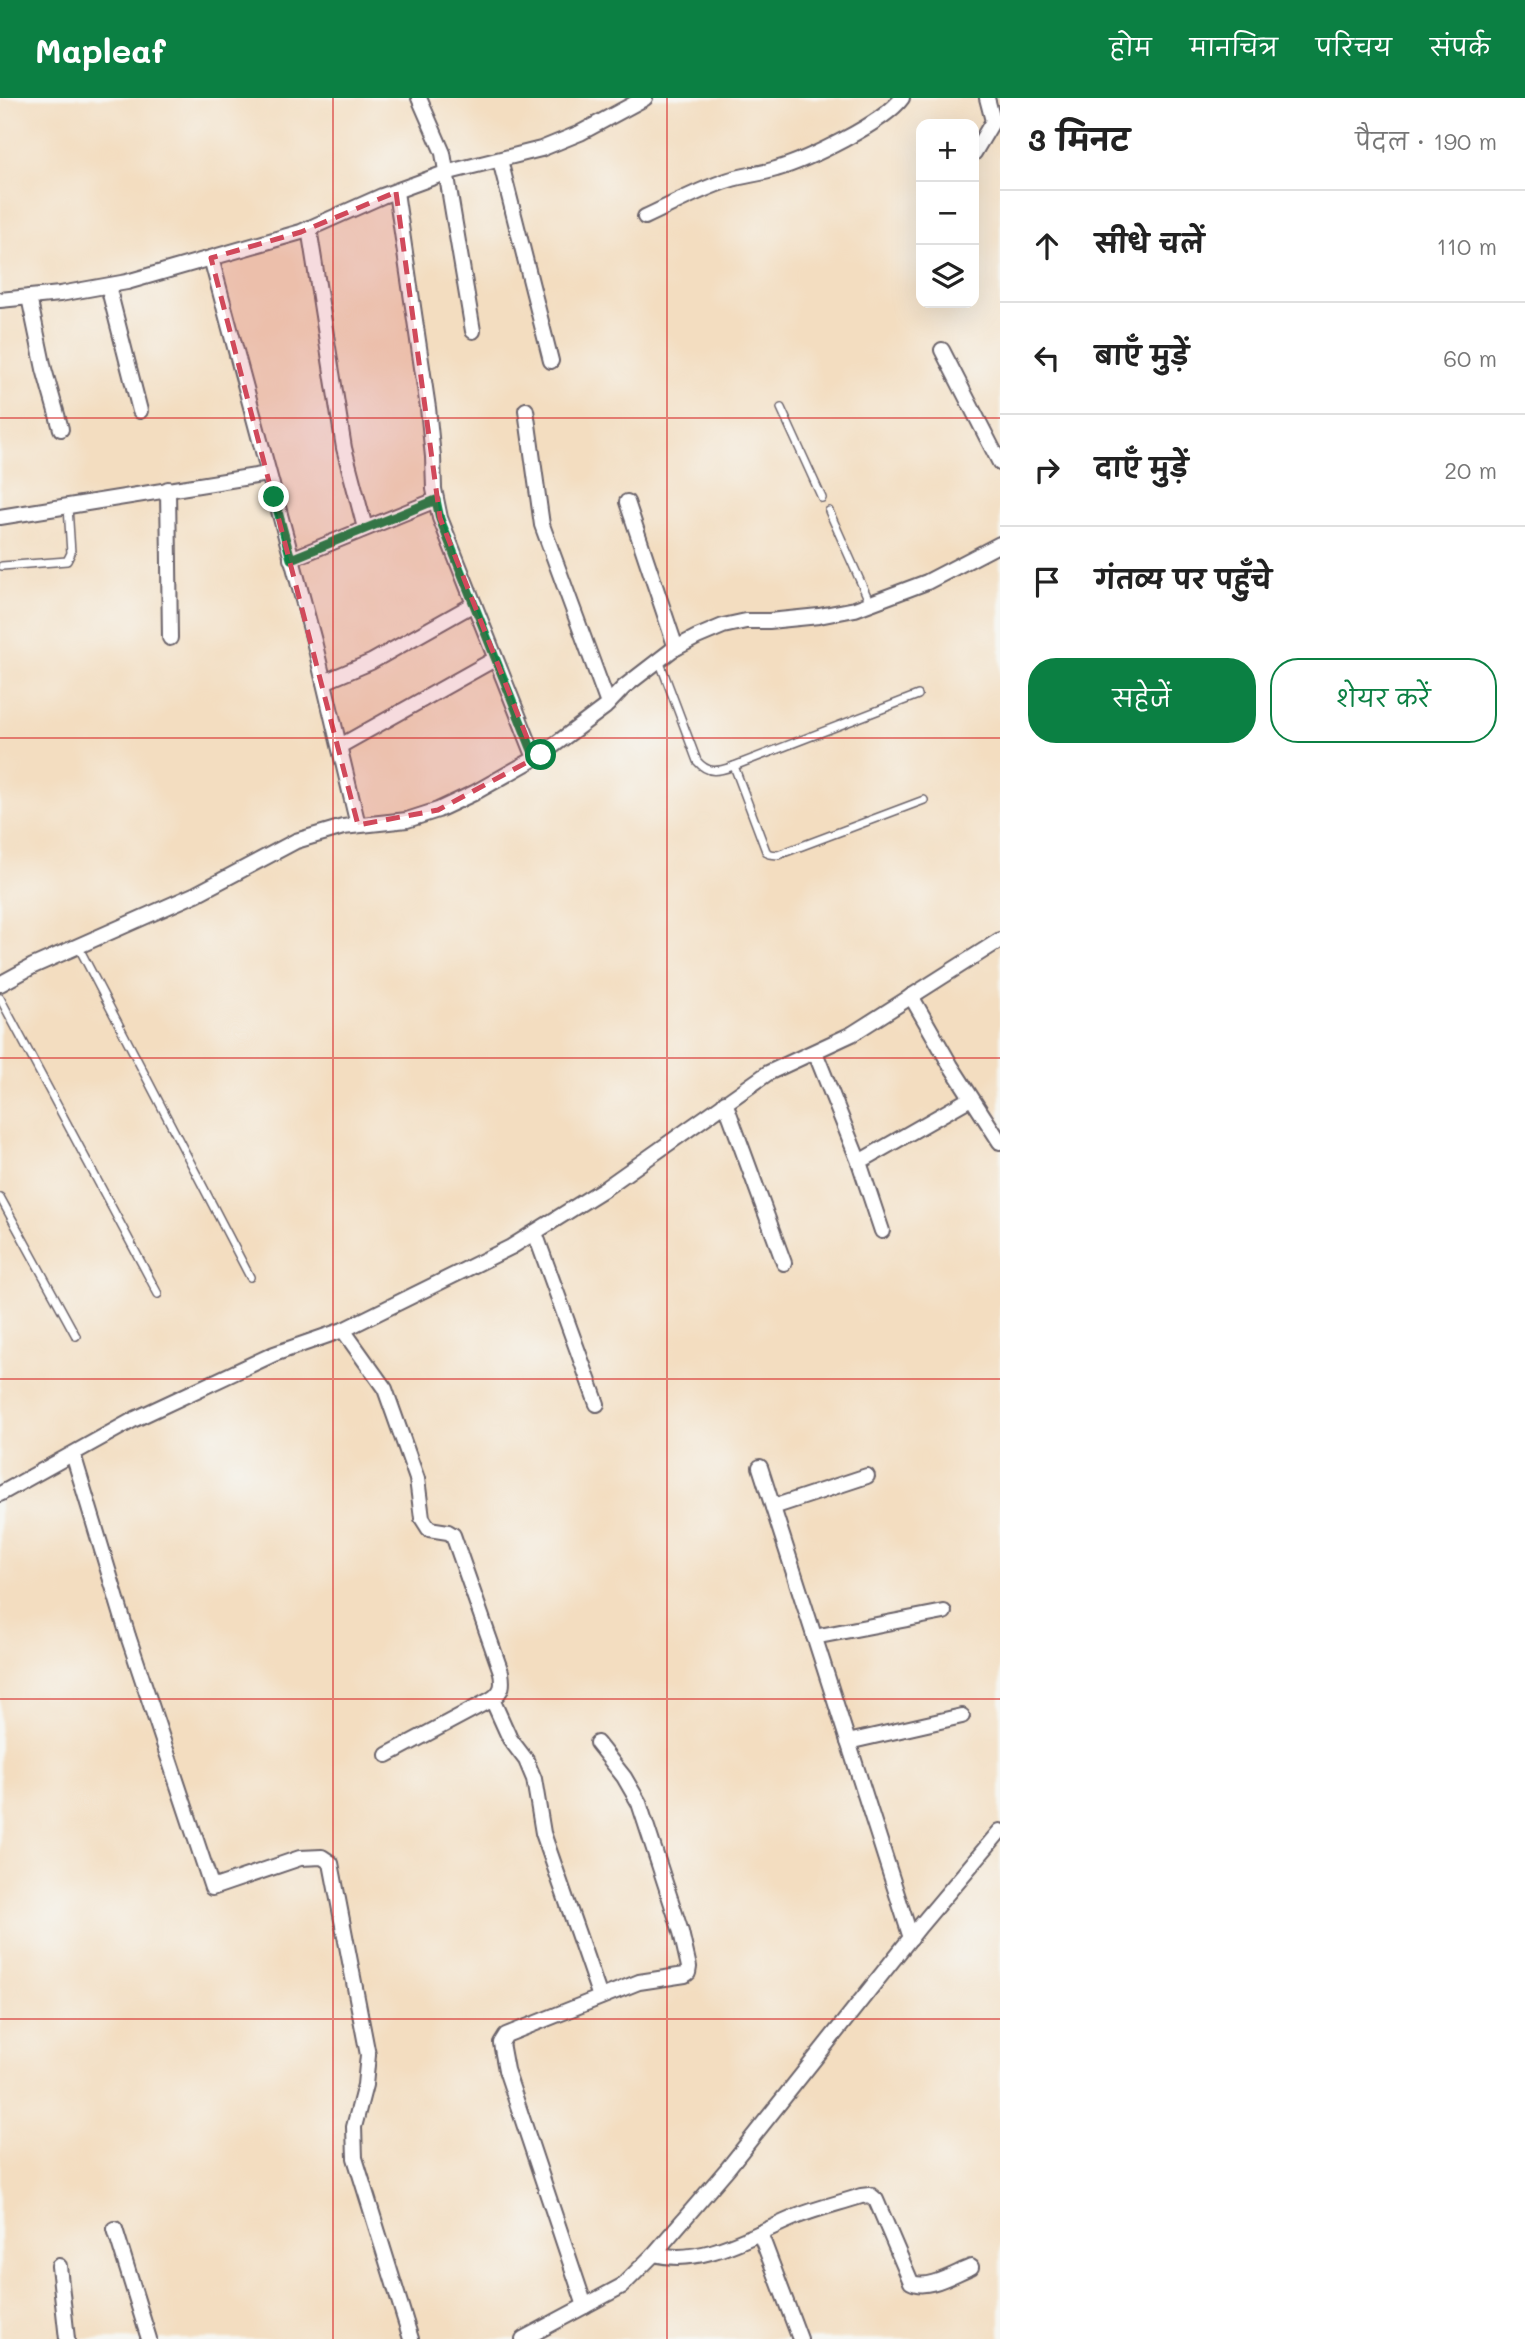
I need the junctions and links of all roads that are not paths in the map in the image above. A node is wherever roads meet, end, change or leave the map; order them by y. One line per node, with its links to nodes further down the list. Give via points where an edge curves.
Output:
1 (419, 98): 7 (street, via 440,145)
2 (902, 98): 9 (street, via 818,153 776,170 714,185)
3 (988, 98): 5 (street, via 993,121)
4 (641, 99): 6 (street, via 580,133)
5 (979, 145)
6 (500, 160): 7 (street); 17 (street)
7 (446, 173): 8 (street); 15 (street)
8 (396, 192): 10 (street); 26 (street, via 428,408)
9 (645, 217)
10 (309, 228): 11 (street); 31 (street, via 344,448)
11 (211, 258): 12 (street); 23 (street)
12 (108, 286): 13 (street); 20 (street)
13 (29, 297): 14 (street); 21 (street)
14 (0, 300)
15 (473, 331)
16 (942, 351): 22 (street)
17 (551, 361)
18 (781, 408): 25 (lane)
19 (526, 410): 43 (street, via 541,526)
20 (140, 411)
21 (61, 429)
22 (1000, 463)
23 (268, 474): 24 (street); 33 (street)
24 (168, 489): 28 (street); 37 (street)
25 (822, 498)
26 (436, 500): 31 (street); 36 (street)
27 (627, 502): 38 (street)
28 (68, 506): 30 (street); 34 (lane, via 71,553 67,561)
29 (829, 511): 35 (lane)
30 (0, 517)
31 (365, 528): 33 (street)
32 (1000, 544): 35 (street, via 927,582)
33 (291, 559): 41 (street)
34 (2, 566)
35 (870, 603): 38 (street, via 819,616 723,626)
36 (474, 604): 39 (street); 41 (street, via 371,662)
37 (170, 638)
38 (676, 648): 40 (street)
39 (495, 659): 44 (street); 45 (street)
40 (659, 660): 43 (street); 46 (lane, via 697,761 708,771)
41 (324, 682): 44 (street)
42 (918, 695): 46 (lane)
43 (608, 704): 45 (street)
44 (340, 746): 48 (street)
45 (535, 758): 48 (street, via 438,810 407,820)
46 (734, 766): 47 (lane, via 769,854 778,855)
47 (924, 800)
48 (358, 825): 50 (street, via 296,841 195,894)
49 (1000, 940): 52 (street)
50 (78, 946): 51 (street); 63 (lane)
51 (0, 984)
52 (911, 996): 54 (street); 55 (street)
53 (0, 999): 64 (lane)
54 (815, 1052): 56 (street, via 768,1073); 58 (street)
55 (971, 1098): 57 (street); 58 (street)
56 (725, 1102): 61 (street); 62 (street)
57 (1000, 1142)
58 (859, 1162): 60 (street)
59 (0, 1197): 66 (lane)
60 (882, 1231)
61 (535, 1233): 65 (street); 67 (street)
62 (784, 1263)
63 (250, 1277)
64 (158, 1294)
65 (342, 1330): 68 (street, via 274,1354 135,1419); 75 (street, via 384,1389 417,1479 426,1526 453,1535 501,1672 503,1685)
66 (76, 1336)
67 (597, 1404)
68 (73, 1454): 71 (street); 92 (street, via 212,1888 300,1858 322,1857 331,1863 368,2055 354,2127 355,2158)
69 (760, 1468): 72 (street)
70 (867, 1476): 72 (street)
71 (0, 1494)
72 (773, 1507): 74 (street)
73 (944, 1612): 74 (street)
74 (814, 1637): 77 (street)
75 (492, 1699): 79 (street); 82 (street, via 534,1779 543,1833)
76 (962, 1716): 77 (street)
77 (848, 1742): 81 (street)
78 (597, 1743): 82 (street, via 639,1803 689,1967 685,1975 639,1982)
79 (387, 1755)
80 (1000, 1831): 81 (street)
81 (911, 1938): 85 (street)
82 (600, 1997): 88 (street, via 506,2035 501,2043)
83 (115, 2229): 91 (street)
84 (760, 2233): 85 (street, via 689,2258); 87 (street, via 802,2215 870,2196 911,2283 928,2284); 93 (street)
85 (654, 2254): 88 (street, via 622,2286)
86 (59, 2266): 90 (street)
87 (971, 2267)
88 (585, 2306): 89 (street)
89 (527, 2338)
90 (67, 2339)
91 (149, 2339)
92 (411, 2339)
93 (800, 2339)

